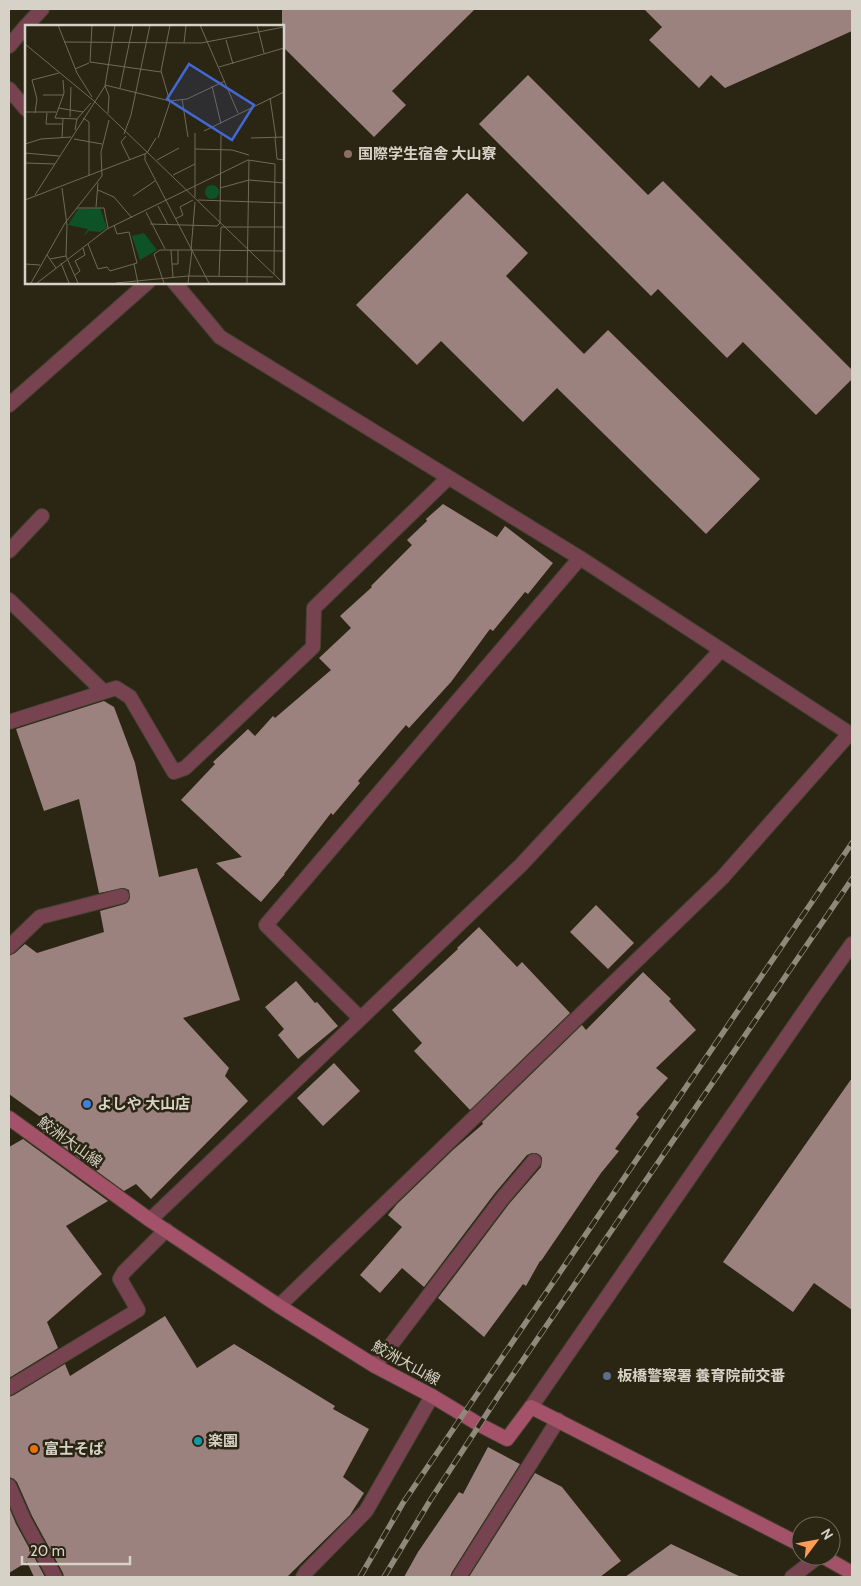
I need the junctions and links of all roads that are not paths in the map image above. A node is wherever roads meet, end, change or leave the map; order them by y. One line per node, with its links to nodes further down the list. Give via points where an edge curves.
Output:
1 (42, 9): 2 (street)
2 (27, 25)
3 (25, 27): 4 (street)
4 (9, 46)
5 (9, 89): 6 (street)
6 (25, 108)
7 (146, 284): 9 (street)
8 (176, 284): 10 (street, via 220,337)
9 (9, 405)
10 (448, 478): 13 (street); 16 (street, via 314,608 313,647 185,768 174,772 130,697 116,688)
11 (42, 516): 12 (street)
12 (9, 551)
13 (580, 558): 15 (street); 22 (street, via 266,925)
14 (9, 600): 16 (street)
15 (721, 650): 18 (street); 22 (street, via 521,864)
16 (104, 692): 17 (street)
17 (9, 722)
18 (851, 734): 27 (street, via 722,878)
19 (122, 896): 21 (street, via 40,917)
20 (852, 944): 31 (street)
21 (9, 947)
22 (360, 1018): 25 (street)
23 (9, 1118): 25 (main road, 鮫洲大山線)
24 (534, 1161): 28 (street)
25 (150, 1220): 26 (main road, 鮫洲大山線)
26 (166, 1230): 27 (main road, 鮫洲大山線); 29 (street, via 120,1279 138,1310)
27 (279, 1306): 28 (main road, 鮫洲大山線)
28 (374, 1366): 30 (main road, 鮫洲大山線)
29 (9, 1388)
30 (432, 1396): 31 (main road, 鮫洲大山線, via 508,1439); 39 (street, via 366,1511)
31 (531, 1407): 32 (main road)
32 (558, 1420): 34 (main road); 40 (street)
33 (9, 1486): 38 (street)
34 (791, 1540)
35 (807, 1566): 41 (street)
36 (839, 1566): 37 (main road)
37 (852, 1573)
38 (56, 1577)
39 (303, 1577)
40 (459, 1577)
41 (792, 1577)

